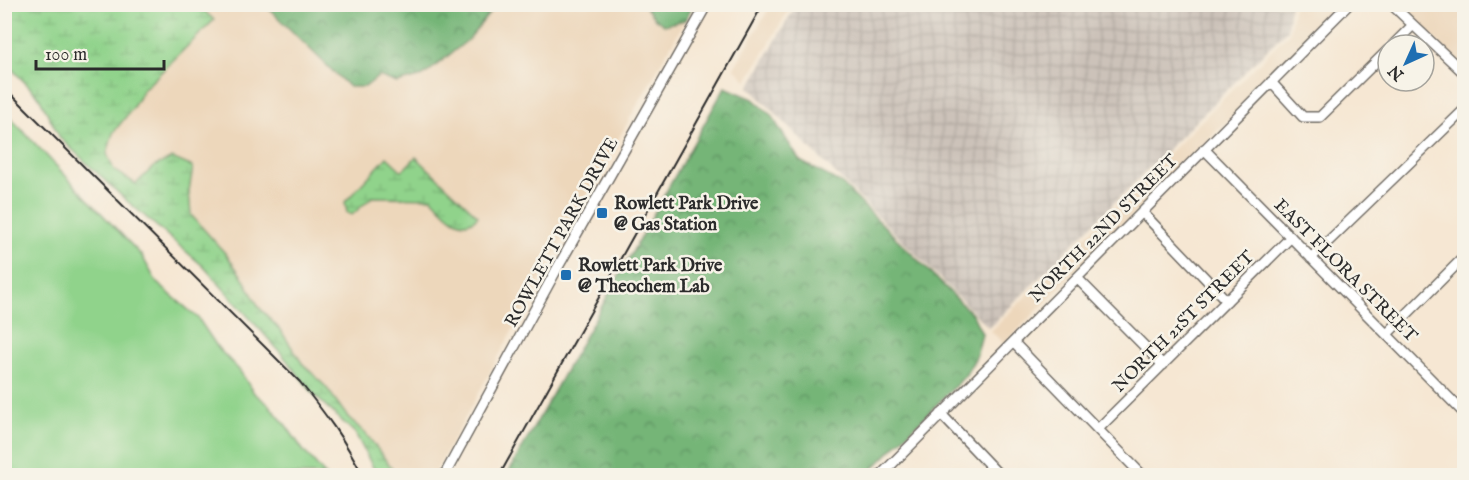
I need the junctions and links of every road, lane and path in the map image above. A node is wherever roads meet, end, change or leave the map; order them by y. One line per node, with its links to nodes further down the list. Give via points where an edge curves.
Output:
1 (707, 4): 23 (street, ROWLETT PARK DRIVE)
2 (1349, 4): 8 (street, NORTH 22ND STREET)
3 (1391, 4): 4 (street)
4 (1413, 25): 5 (street); 7 (street)
5 (1405, 33)
6 (1376, 62): 8 (street, via 1320,117 1303,117)
7 (1464, 73)
8 (1271, 82): 10 (street, NORTH 22ND STREET)
9 (1464, 110): 14 (street)
10 (1204, 149): 11 (street, NORTH 22ND STREET); 12 (street, EAST FLORA STREET)
11 (1142, 212): 15 (street, NORTH 22ND STREET); 16 (street)
12 (1291, 237): 14 (street, EAST FLORA STREET); 16 (street, NORTH 21ST STREET)
13 (1464, 257): 17 (street)
14 (1311, 258): 17 (street, EAST FLORA STREET)
15 (1077, 278): 18 (street, NORTH 22ND STREET); 19 (street)
16 (1227, 301): 19 (street, NORTH 21ST STREET)
17 (1387, 334): 21 (street, EAST FLORA STREET)
18 (1012, 342): 20 (street, NORTH 22ND STREET); 22 (street)
19 (1163, 365): 22 (street, NORTH 21ST STREET)
20 (941, 414): 24 (street, NORTH 22ND STREET); 25 (street)
21 (1464, 414)
22 (1098, 429): 26 (street)
23 (444, 476)
24 (880, 476)
25 (1000, 476)
26 (1143, 476)

